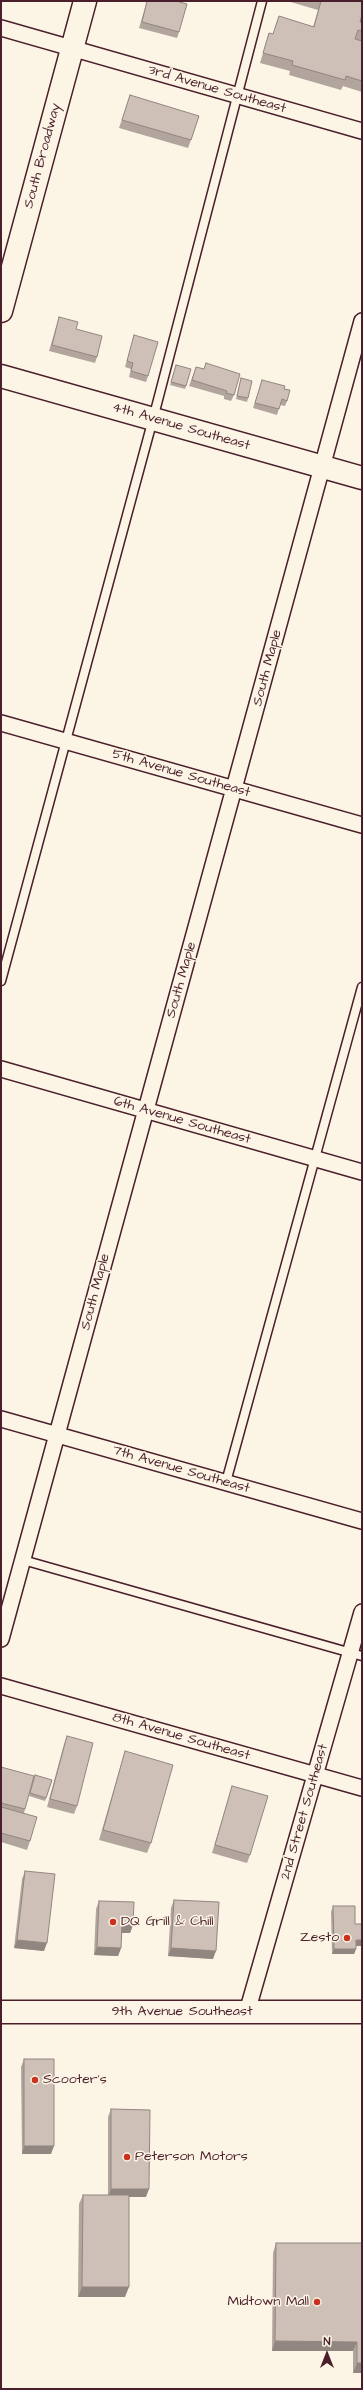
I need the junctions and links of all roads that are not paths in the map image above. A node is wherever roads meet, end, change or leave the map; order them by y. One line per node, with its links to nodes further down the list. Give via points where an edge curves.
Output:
1 (85, 1): 4 (street, South Broadway)
2 (262, 1): 5 (lane)
3 (1, 28): 4 (street, 3rd Avenue Southeast)
4 (72, 48): 5 (street, 3rd Avenue Southeast); 7 (street, South Broadway)
5 (236, 95): 6 (street, 3rd Avenue Southeast); 10 (lane)
6 (362, 131)
7 (1, 311)
8 (362, 321): 11 (street, South Maple)
9 (1, 376): 10 (street, 4th Avenue Southeast)
10 (153, 419): 11 (street, 4th Avenue Southeast); 14 (lane)
11 (322, 467): 12 (street, 4th Avenue Southeast); 15 (street, South Maple)
12 (362, 478)
13 (1, 722): 14 (street, 5th Avenue Southeast)
14 (66, 741): 15 (street, 5th Avenue Southeast); 17 (lane)
15 (235, 790): 16 (street, 5th Avenue Southeast); 20 (street, South Maple)
16 (362, 825)
17 (1, 981)
18 (362, 987): 21 (lane)
19 (1, 1069): 20 (street, 6th Avenue Southeast)
20 (146, 1110): 21 (street, 6th Avenue Southeast); 24 (street, South Maple)
21 (314, 1158): 22 (street, 6th Avenue Southeast); 25 (lane)
22 (362, 1172)
23 (1, 1419): 24 (street, 7th Avenue Southeast)
24 (58, 1435): 25 (street, 7th Avenue Southeast); 27 (street, South Maple)
25 (226, 1482): 26 (street, 7th Avenue Southeast)
26 (362, 1521)
27 (23, 1560): 29 (street, South Maple); 30 (lane)
28 (362, 1612): 30 (street, 2nd Street Southeast)
29 (1, 1639)
30 (356, 1654): 32 (street, 2nd Street Southeast)
31 (1, 1686): 32 (street, 8th Avenue Southeast)
32 (316, 1775): 33 (street, 8th Avenue Southeast); 35 (street, 2nd Street Southeast)
33 (362, 1788)
34 (1, 2012): 35 (street, 9th Avenue Southeast)
35 (247, 2012): 36 (street, 9th Avenue Southeast)
36 (362, 2012)

